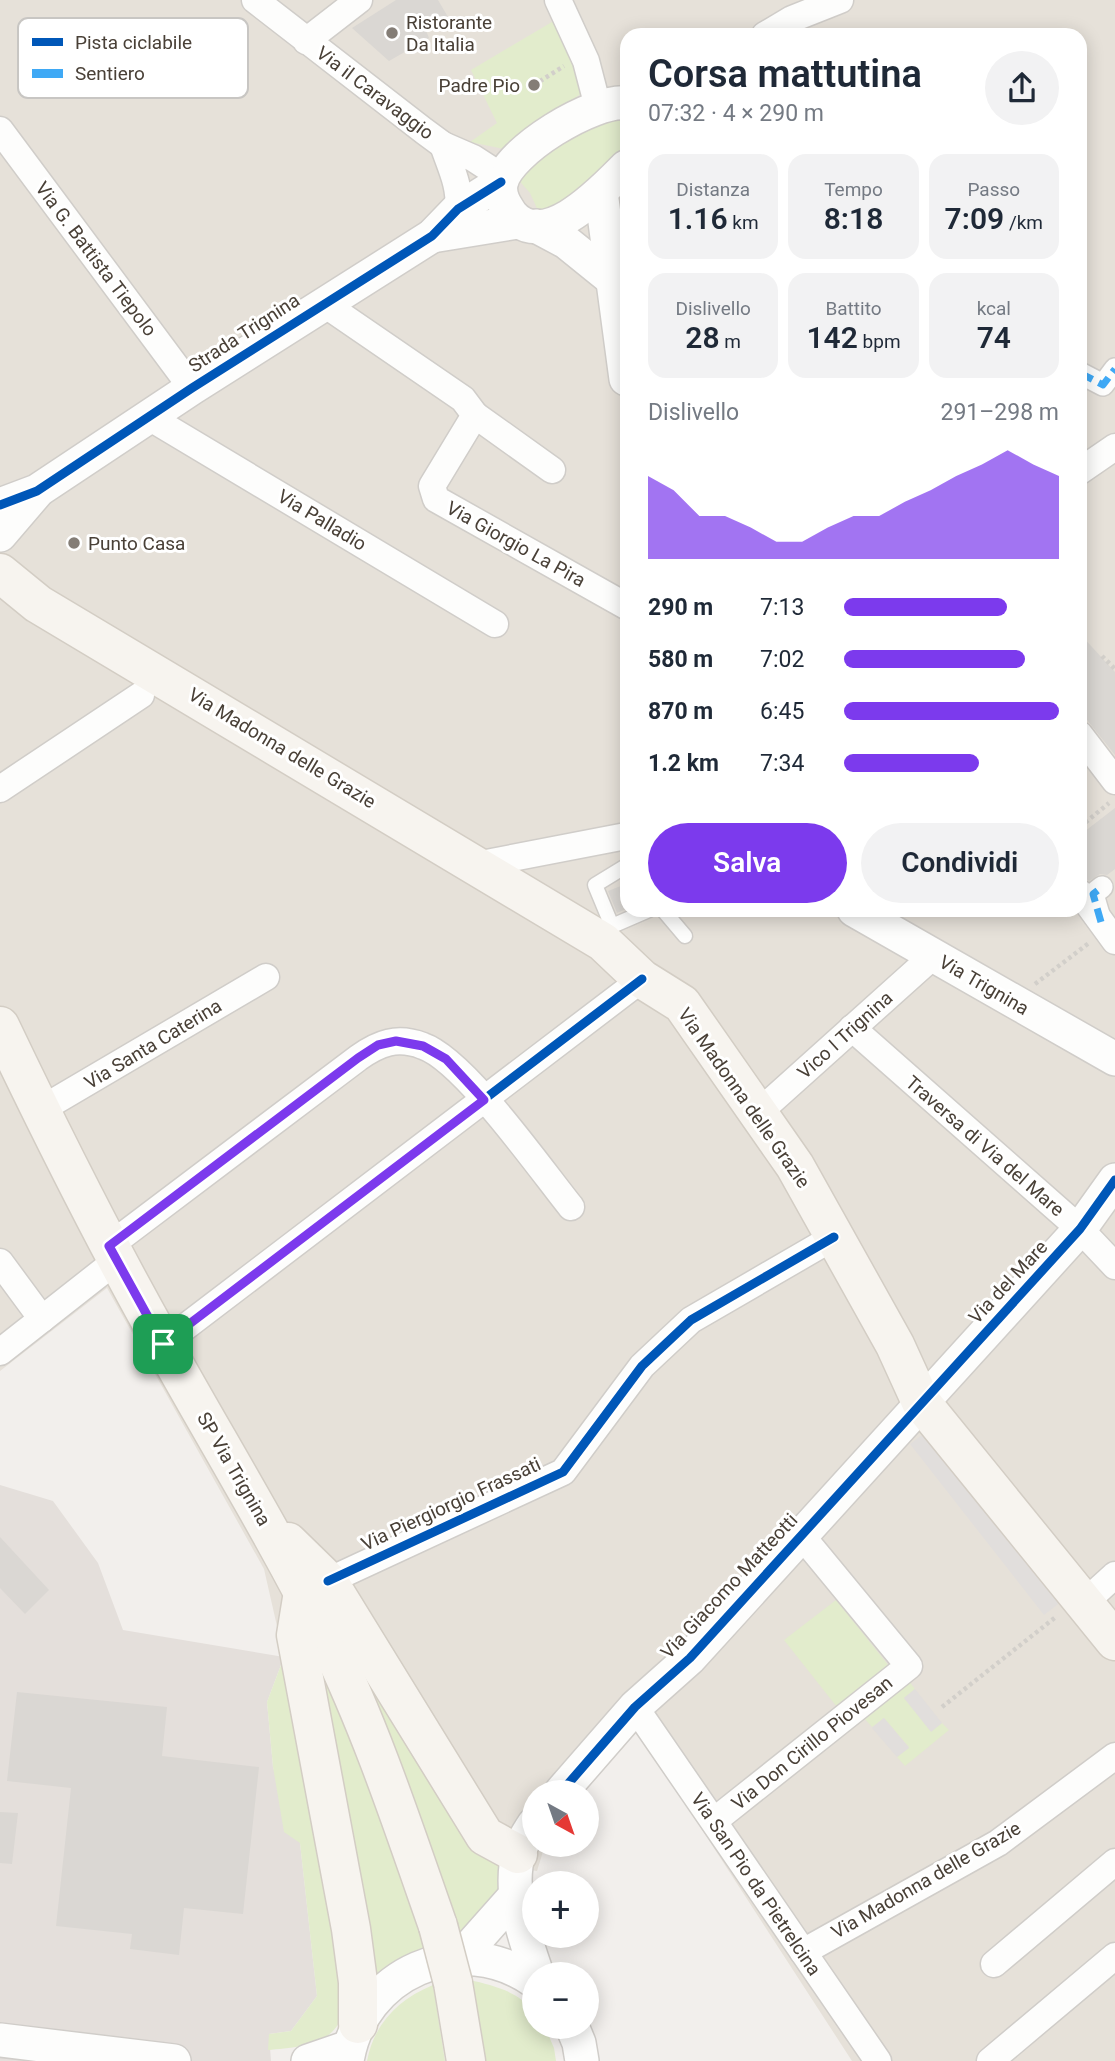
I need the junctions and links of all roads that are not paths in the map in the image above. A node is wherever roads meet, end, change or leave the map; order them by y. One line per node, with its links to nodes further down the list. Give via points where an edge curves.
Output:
1 (255, 0): 7 (street, Via il Caravaggio)
2 (359, 0): 7 (street, Via il Caravaggio)
3 (558, 0): 8 (street, via 584,58)
4 (840, 0): 5 (street)
5 (794, 10): 6 (street)
6 (773, 28)
7 (306, 41): 10 (street, Via il Caravaggio)
8 (616, 104): 12 (street, Strada Trignina, via 569,120 535,144)
9 (0, 130): 22 (street, Via G. Battista Tiepolo)
10 (443, 145): 12 (street, Via il Caravaggio); 14 (street, Via il Caravaggio, via 456,179)
11 (620, 173): 13 (street, Strada Trignina)
12 (507, 175): 14 (street, Strada Trignina); 15 (street, via 504,205)
13 (601, 192): 15 (street, Strada Trignina, via 574,215); 17 (street)
14 (458, 209): 16 (street, Strada Trignina)
15 (527, 224): 16 (street, Strada Trignina); 17 (street, via 566,242)
16 (432, 236): 18 (street, Strada Trignina)
17 (613, 281): 19 (street)
18 (323, 303): 22 (street, Strada Trignina); 23 (street, via 464,399)
19 (620, 333)
20 (1115, 369): 21 (street, via 1103,386)
21 (1087, 379)
22 (192, 388): 24 (street, Strada Trignina)
23 (475, 415): 27 (street); 33 (street, Via Giorgio La Pira, via 432,486 436,499)
24 (149, 417): 28 (street, Strada Trignina); 35 (street, Via Palladio)
25 (1115, 447): 26 (street)
26 (1087, 466)
27 (552, 470)
28 (37, 491): 29 (street, Strada Trignina); 30 (street, Strada Trignina)
29 (0, 505)
30 (0, 535)
31 (0, 573): 34 (main road, Via Madonna delle Grazie)
32 (0, 591): 34 (main road, Via Madonna delle Grazie)
33 (620, 603)
34 (38, 604): 41 (main road, Via Madonna delle Grazie)
35 (495, 624)
36 (141, 695): 39 (street)
37 (1087, 746): 38 (street)
38 (1115, 781)
39 (0, 789)
40 (620, 837): 41 (street)
41 (476, 865): 48 (main road, Via Madonna delle Grazie)
42 (620, 870): 48 (lane, via 595,885)
43 (1091, 890): 47 (street)
44 (637, 917): 48 (lane)
45 (669, 917): 49 (lane)
46 (866, 917): 50 (street, Via Trignina)
47 (1108, 931)
48 (608, 934): 52 (main road, Via Madonna delle Grazie)
49 (685, 936)
50 (933, 956): 54 (street, Vico I Trignina); 55 (street, Via Trignina)
51 (266, 977): 57 (street, Via Santa Caterina)
52 (642, 979): 56 (street); 58 (main road, Via Madonna delle Grazie, via 682,1004)
53 (0, 1026): 57 (main road, SP Via Trignina)
54 (852, 1028): 58 (street, Vico I Trignina); 61 (street, Traversa di Via del Mare)
55 (1115, 1059)
56 (484, 1100): 60 (street); 63 (street, via 446,1059 423,1046 396,1041 378,1045); 67 (street)
57 (40, 1110): 63 (main road, SP Via Trignina)
58 (758, 1113): 62 (main road, Via Madonna delle Grazie)
59 (1115, 1180): 61 (street, Via del Mare)
60 (570, 1207)
61 (1080, 1229): 65 (street, Traversa di Via del Mare); 69 (street, Via del Mare)
62 (834, 1237): 69 (main road, Via Madonna delle Grazie); 72 (street, Via Piergiorgio Frassati, via 691,1320 642,1366 563,1472)
63 (113, 1253): 66 (street); 67 (main road, SP Via Trignina)
64 (0, 1262): 66 (street)
65 (1115, 1266)
66 (42, 1319): 68 (street)
67 (163, 1344): 72 (main road, SP Via Trignina, via 264,1519)
68 (0, 1352)
69 (921, 1402): 70 (street, Via Giacomo Matteotti); 73 (main road, Via Madonna delle Grazie)
70 (801, 1535): 75 (street, Via Giacomo Matteotti, via 690,1658); 78 (street, Via Don Cirillo Piovesan, via 909,1666)
71 (1115, 1575): 73 (street)
72 (315, 1587): 79 (main road, via 485,1836); 87 (main road, SP Via Trignina, bridge, via 328,1641 384,1769); 91 (main road, via 296,1635 351,1929 358,1982)
73 (1081, 1601): 74 (main road, Via Madonna delle Grazie)
74 (1115, 1641)
75 (635, 1707): 77 (street, Via Giacomo Matteotti); 78 (street, Via San Pio da Pietrelcina)
76 (1115, 1756): 83 (street, Via Madonna delle Grazie, via 998,1843)
77 (571, 1780)
78 (714, 1821): 83 (street, Via San Pio da Pietrelcina)
79 (522, 1839)
80 (523, 1857): 82 (street)
81 (1115, 1862): 86 (street)
82 (515, 1896): 85 (street); 87 (street)
83 (803, 1952): 96 (street, Via San Pio da Pietrelcina)
84 (1115, 1956): 97 (street)
85 (533, 1962)
86 (994, 1964)
87 (456, 1971): 88 (street, via 482,1960); 91 (street, via 439,1961 400,1977 376,1998); 94 (main road)
88 (522, 1975)
89 (577, 2039): 95 (street)
90 (0, 2040): 92 (street)
91 (351, 2044): 93 (street)
92 (174, 2061)
93 (309, 2061)
94 (466, 2061)
95 (582, 2061)
96 (878, 2061)
97 (990, 2061)

